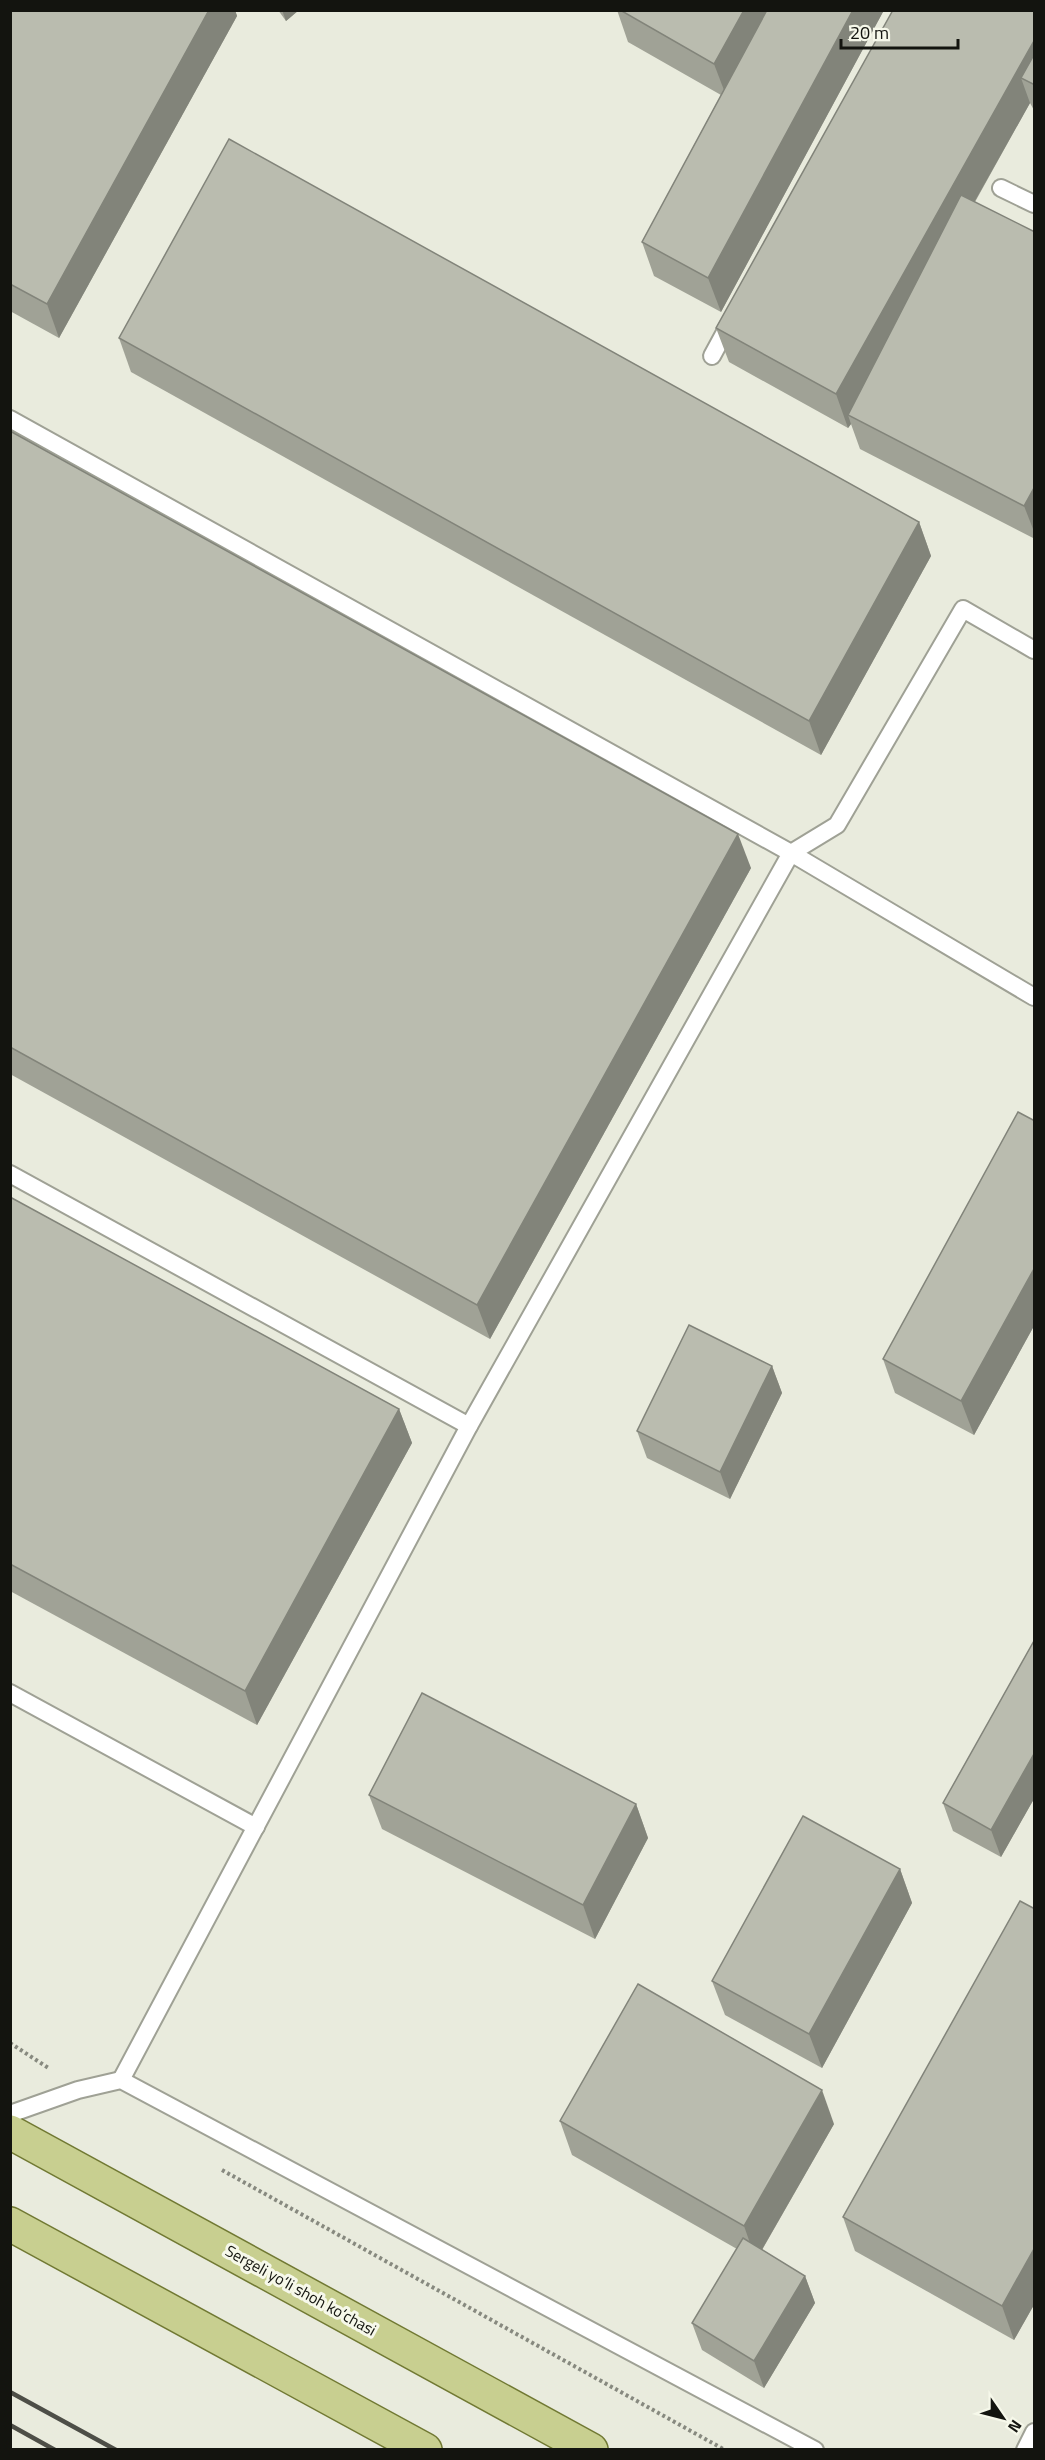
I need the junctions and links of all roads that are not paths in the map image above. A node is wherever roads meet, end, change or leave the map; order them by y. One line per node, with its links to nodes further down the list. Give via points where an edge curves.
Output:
1 (1001, 188): 2 (lane)
2 (1035, 204)
3 (741, 304): 4 (lane)
4 (712, 357)
5 (10, 419): 7 (lane)
6 (1035, 650): 7 (lane, via 963,609 837,825)
7 (791, 853): 8 (lane); 10 (lane)
8 (1035, 997)
9 (10, 1174): 10 (lane)
10 (469, 1426): 12 (lane)
11 (10, 1693): 12 (lane)
12 (256, 1827): 13 (lane)
13 (121, 2080): 14 (lane, via 78,2090); 20 (lane)
14 (10, 2114)
15 (10, 2132): 19 (main road, Sergeli yo‘li shoh ko‘chasi)
16 (10, 2224): 18 (main road)
17 (1035, 2432): 21 (lane)
18 (425, 2450)
19 (591, 2450)
20 (815, 2450)
21 (1025, 2450)

